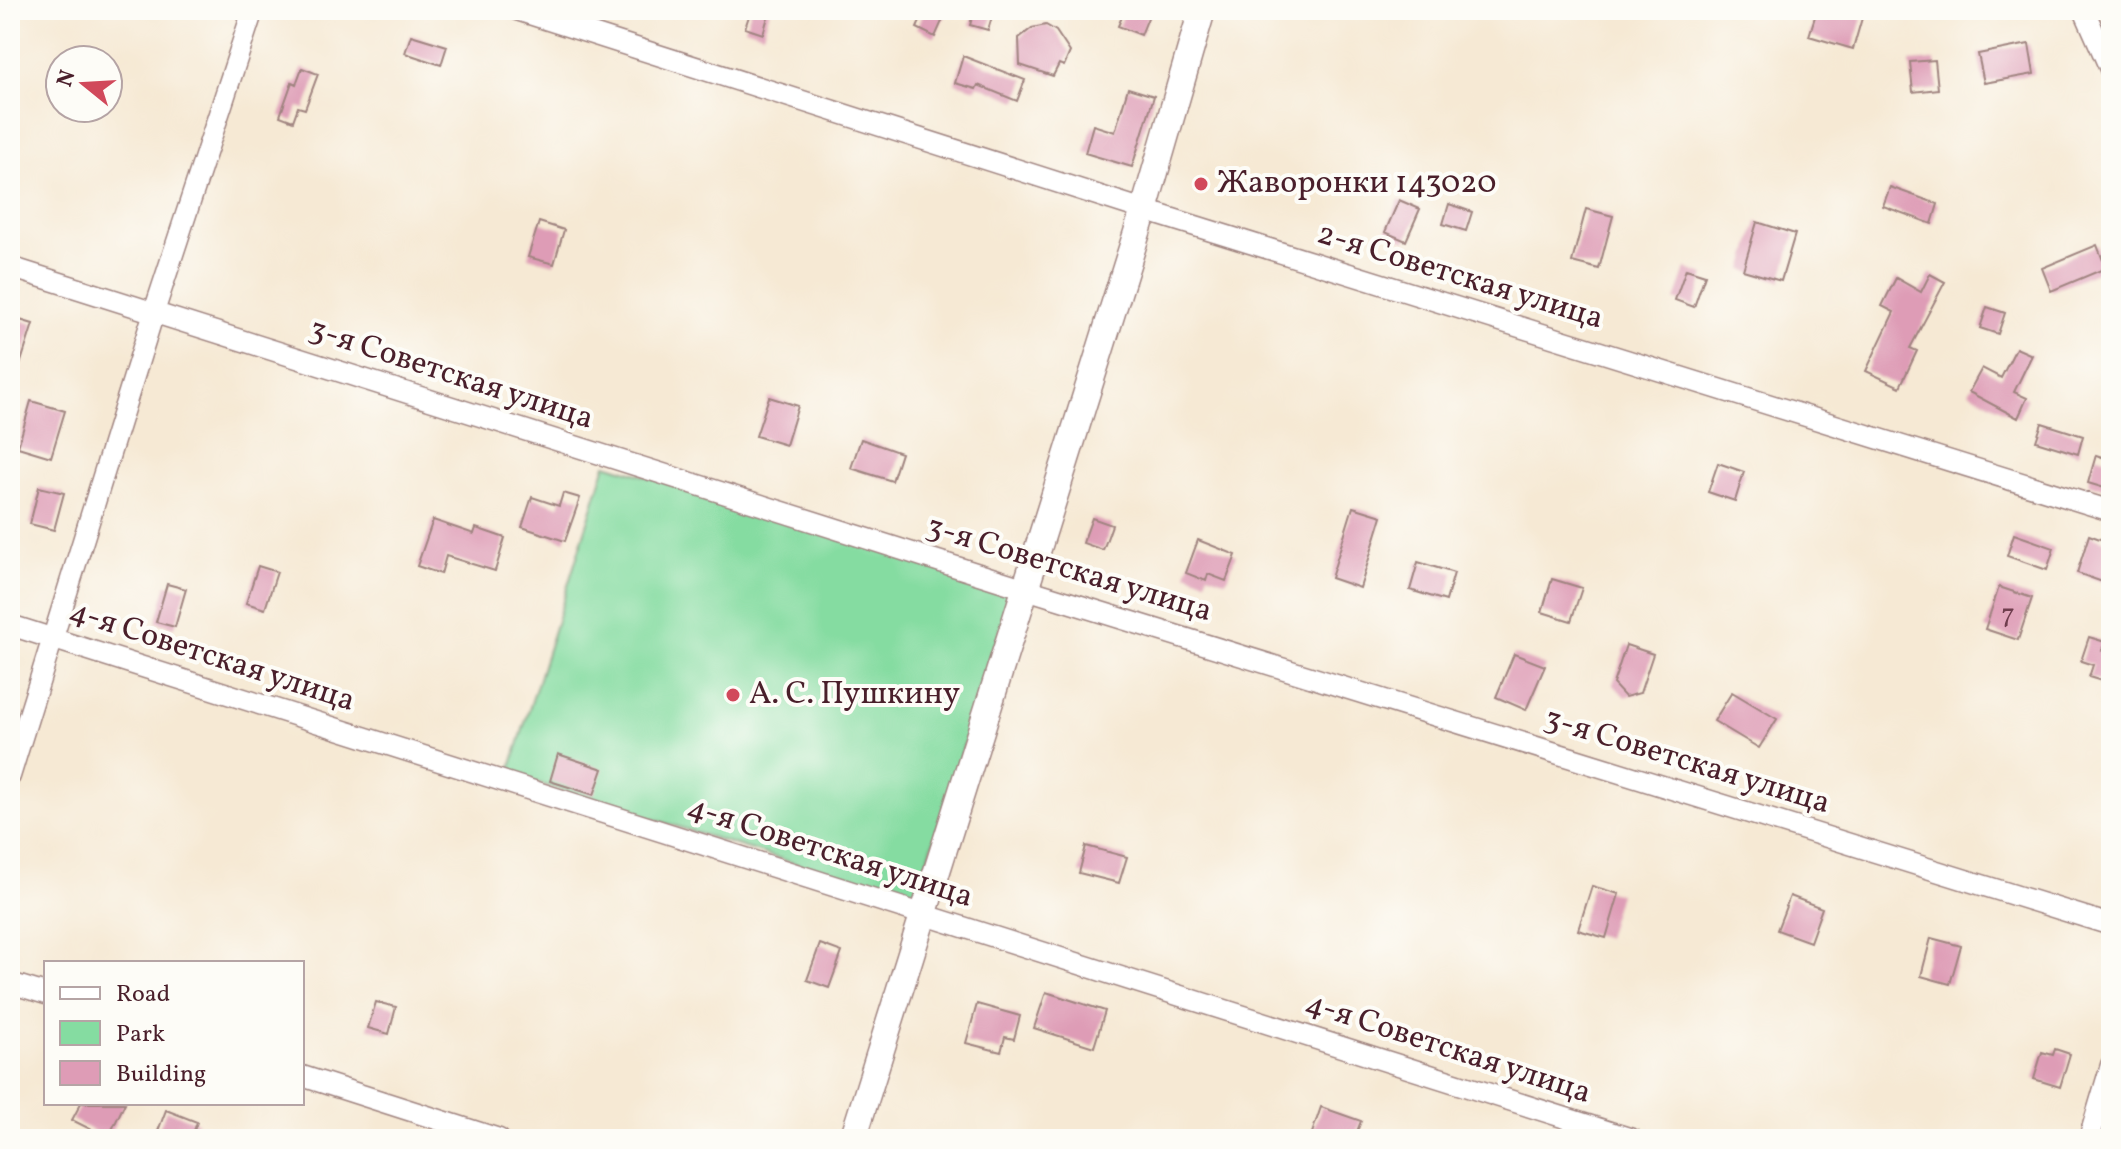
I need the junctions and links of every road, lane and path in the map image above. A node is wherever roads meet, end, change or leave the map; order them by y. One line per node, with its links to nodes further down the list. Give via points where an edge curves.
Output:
1 (253, 10): 8 (street)
2 (517, 10): 6 (street, 2-я Советская улица)
3 (1202, 10): 6 (street)
4 (2084, 10): 5 (street)
5 (2111, 71)
6 (1144, 210): 9 (street, 2-я Советская улица); 10 (street)
7 (10, 267): 8 (street, 3-я Советская улица)
8 (154, 312): 10 (street, 3-я Советская улица); 12 (street)
9 (2111, 511)
10 (1023, 588): 14 (street); 15 (street, 3-я Советская улица)
11 (10, 625): 12 (street, 4-я Советская улица)
12 (53, 639): 13 (street); 14 (street, 4-я Советская улица)
13 (10, 776)
14 (923, 913): 21 (street); 22 (street, 4-я Советская улица)
15 (2111, 925)
16 (10, 983): 17 (street)
17 (44, 993)
18 (2111, 1065): 23 (street)
19 (304, 1077): 20 (street)
20 (499, 1139)
21 (853, 1139)
22 (1632, 1139)
23 (2089, 1139)

